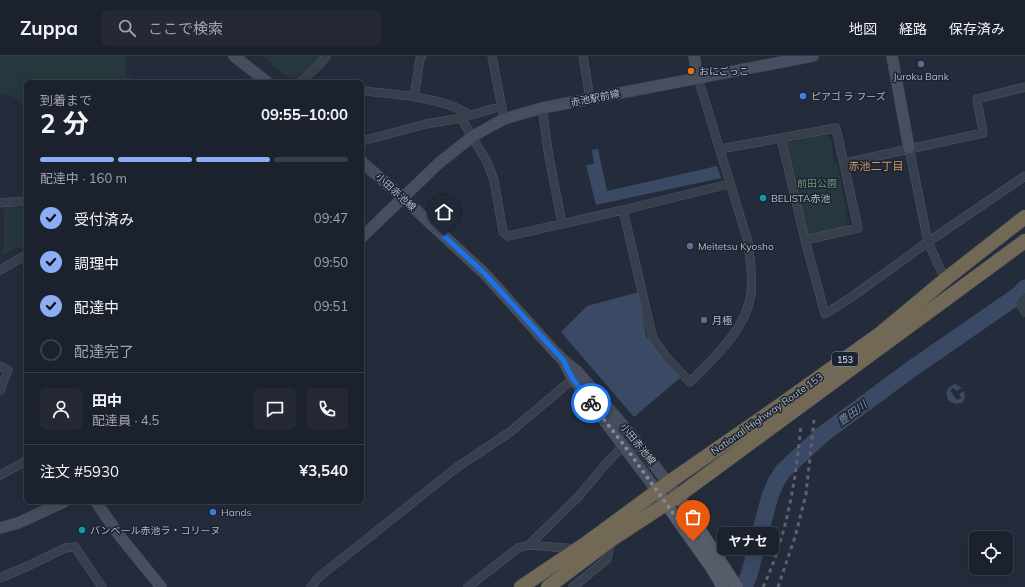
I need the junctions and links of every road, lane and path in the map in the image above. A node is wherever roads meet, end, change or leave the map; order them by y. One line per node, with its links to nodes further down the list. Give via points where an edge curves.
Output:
1 (234, 56): 10 (street)
2 (326, 56): 11 (street)
3 (422, 56): 14 (street)
4 (492, 56): 16 (street)
5 (582, 56): 15 (street)
6 (694, 56): 9 (street)
7 (813, 56): 9 (street, 赤池駅前線)
8 (892, 56): 23 (street)
9 (698, 78): 15 (street, 赤池駅前線); 24 (street)
10 (265, 80)
11 (302, 80)
12 (1025, 87): 23 (street, via 977,99 983,133)
13 (364, 91): 14 (street)
14 (414, 97): 18 (street, via 459,108)
15 (590, 99): 17 (street, 赤池駅前線)
16 (502, 106): 18 (street); 19 (street)
17 (542, 108): 19 (street, 赤池駅前線); 34 (street)
18 (465, 116): 20 (street); 22 (street)
19 (504, 119): 20 (street, 赤池駅前線)
20 (473, 136): 29 (street, 赤池駅前線, via 439,163); 34 (street, via 494,180 503,232 508,236)
21 (781, 138): 24 (street); 25 (street, via 836,128); 36 (street)
22 (364, 140)
23 (909, 148): 25 (street); 38 (street)
24 (720, 149): 28 (street)
25 (845, 163): 36 (street, via 858,228)
26 (364, 164): 29 (street, 小田赤池線)
27 (1025, 176): 38 (street)
28 (729, 184): 32 (street); 32 (street, via 748,242 752,269 751,295 737,329 724,348 690,382 653,339)
29 (403, 198): 35 (street, 赤池駅前線); 44 (street, 小田赤池線, via 485,274)
30 (24, 201): 31 (street)
31 (0, 203)
32 (623, 210): 34 (street)
33 (1025, 217): 41 (highway, National Highway Route 153 / 153)
34 (562, 223)
35 (364, 235)
36 (805, 240): 38 (street, via 824,314)
37 (1025, 241): 52 (highway, National Highway Route 153 / 153)
38 (928, 242): 41 (street)
39 (24, 256): 40 (street)
40 (0, 270)
41 (946, 278): 51 (highway, National Highway Route 153 / 153, via 881,333)
42 (1025, 297): 43 (street, via 1020,303)
43 (1025, 312)
44 (563, 360): 46 (street, 小田赤池線); 51 (street, 小田赤池線, via 578,372 632,436)
45 (0, 366): 47 (street, via 8,370)
46 (573, 379): 48 (street, 小田赤池線); 63 (street, via 510,432 456,468 319,577)
47 (0, 391)
48 (624, 445): 51 (street, 小田赤池線); 57 (street, via 580,495)
49 (24, 462): 50 (street)
50 (0, 475)
51 (663, 487): 52 (main road); 58 (highway, National Highway Route 153 / 153)
52 (672, 499): 56 (highway, National Highway Route 153 / 153); 59 (main road)
53 (60, 504): 55 (street, via 18,523)
54 (97, 504): 62 (street)
55 (0, 528)
56 (611, 540): 66 (highway, National Highway Route 153 / 153); 67 (street, via 607,559)
57 (529, 545): 58 (street); 64 (street, via 518,548)
58 (577, 548): 65 (highway, National Highway Route 153 / 153)
59 (716, 563): 68 (main road); 69 (main road)
60 (0, 578): 61 (street, via 70,546 74,547)
61 (102, 587)
62 (161, 587)
63 (311, 587)
64 (468, 587)
65 (521, 587)
66 (548, 587)
67 (573, 587)
68 (723, 587)
69 (737, 587)

